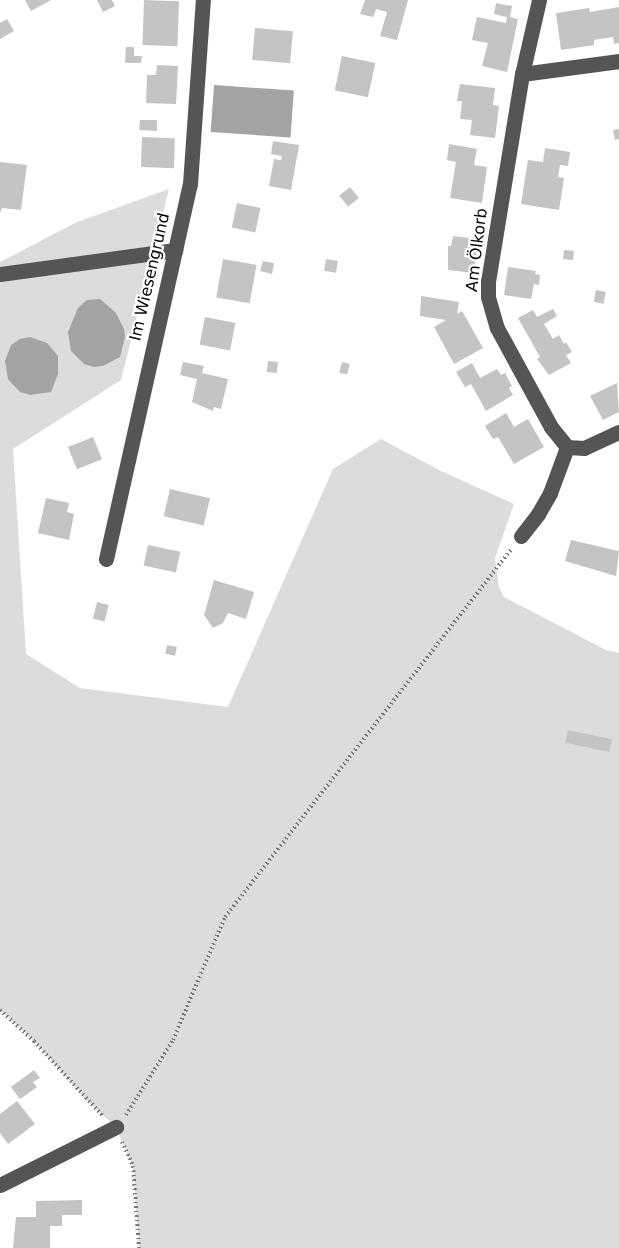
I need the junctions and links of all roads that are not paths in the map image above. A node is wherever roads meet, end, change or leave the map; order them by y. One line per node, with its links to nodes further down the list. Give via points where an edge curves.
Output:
1 (203, 0): 5 (street, Im Wiesengrund, via 190,184)
2 (539, 0): 4 (street, Am Ölkorb)
3 (619, 61): 4 (street)
4 (522, 74): 8 (street, Am Ölkorb, via 488,297 497,328 551,427)
5 (175, 250): 6 (street); 10 (street, Im Wiesengrund)
6 (0, 274)
7 (619, 432): 8 (street, via 584,448)
8 (567, 447): 9 (street, via 550,493)
9 (520, 536)
10 (105, 559)
11 (116, 1127): 12 (street)
12 (0, 1185)

